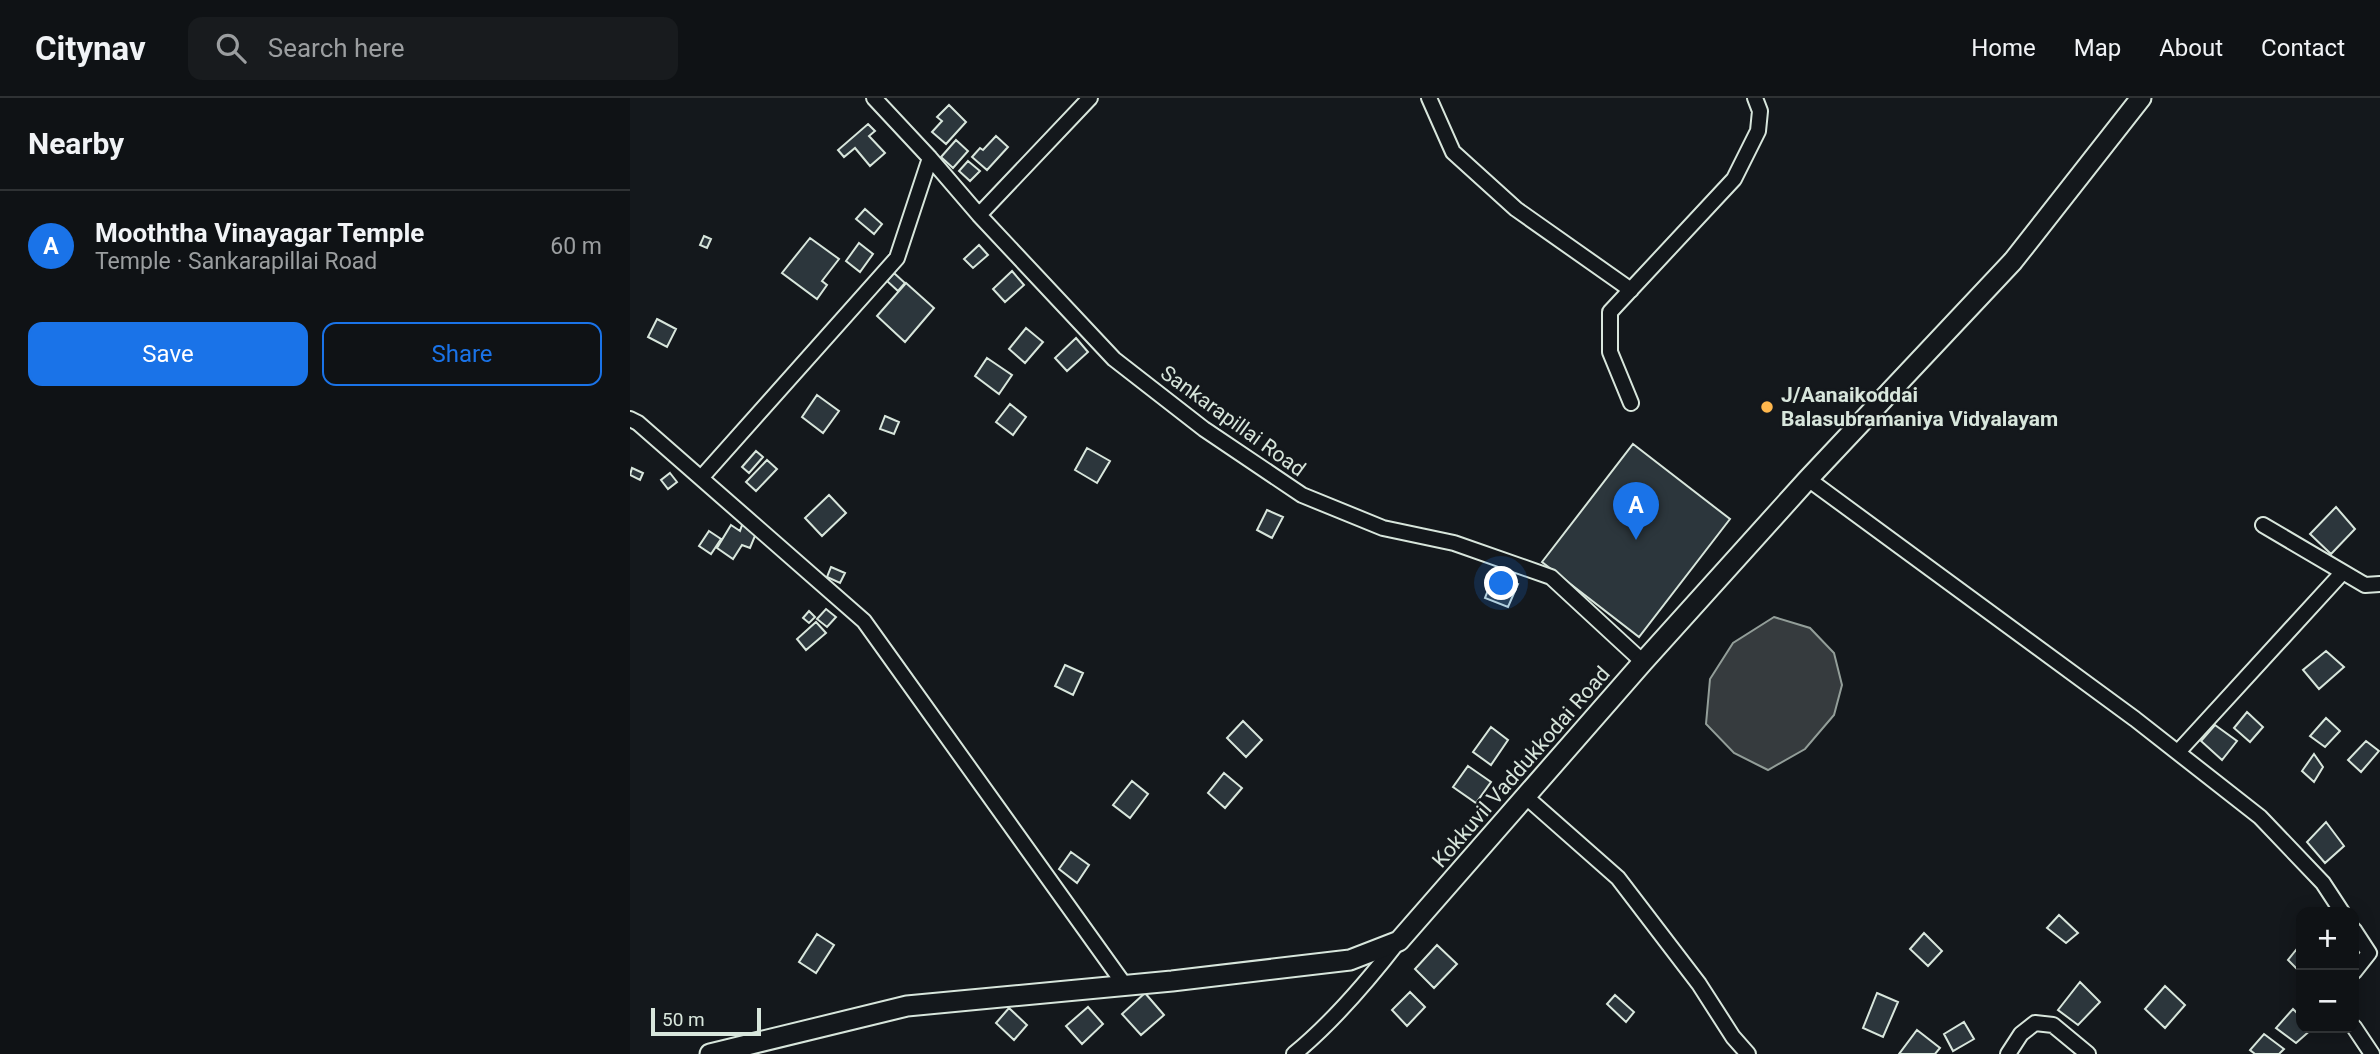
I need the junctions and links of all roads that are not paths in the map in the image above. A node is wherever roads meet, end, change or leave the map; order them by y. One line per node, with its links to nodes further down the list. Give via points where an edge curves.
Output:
1 (874, 98): 6 (street, Sankarapillai Road)
2 (1090, 98): 7 (street)
3 (1429, 98): 8 (street, via 1453,152 1516,209)
4 (1755, 98): 8 (street, via 1760,111 1758,131 1734,180)
5 (2141, 98): 12 (main road, Kokkuvil Vaddukkodai Road, via 2013,261)
6 (930, 158): 7 (street, Sankarapillai Road); 11 (street, via 897,258)
7 (979, 215): 16 (street, Sankarapillai Road, via 1114,359 1203,429 1302,495 1383,528 1454,543 1551,577)
8 (1631, 290): 9 (street, via 1610,312 1610,352)
9 (1631, 403)
10 (630, 419): 11 (street)
11 (701, 478): 23 (street, via 864,621)
12 (1808, 479): 16 (main road, Kokkuvil Vaddukkodai Road); 17 (street)
13 (2263, 524): 14 (street)
14 (2342, 573): 15 (street, via 2365,585); 17 (street)
15 (2380, 584)
16 (1643, 662): 18 (main road, Kokkuvil Vaddukkodai Road)
17 (2178, 752): 19 (street, via 2260,817 2323,883)
18 (1525, 796): 21 (main road, Kokkuvil Vaddukkodai Road); 27 (street, via 1618,878)
19 (2339, 907)
20 (2359, 938): 22 (street, via 2369,953)
21 (1399, 940): 23 (main road, Kokkuvil Vaddukkodai Road, via 1350,960); 26 (street, via 1371,977)
22 (2359, 966)
23 (1124, 984): 25 (main road, Kokkuvil Vaddukkodai Road, via 907,1006)
24 (2358, 1033): 30 (street)
25 (710, 1054)
26 (1294, 1054)
27 (1748, 1054)
28 (2008, 1054): 29 (street, via 2035,1023 2053,1025)
29 (2088, 1054)
30 (2372, 1054)

